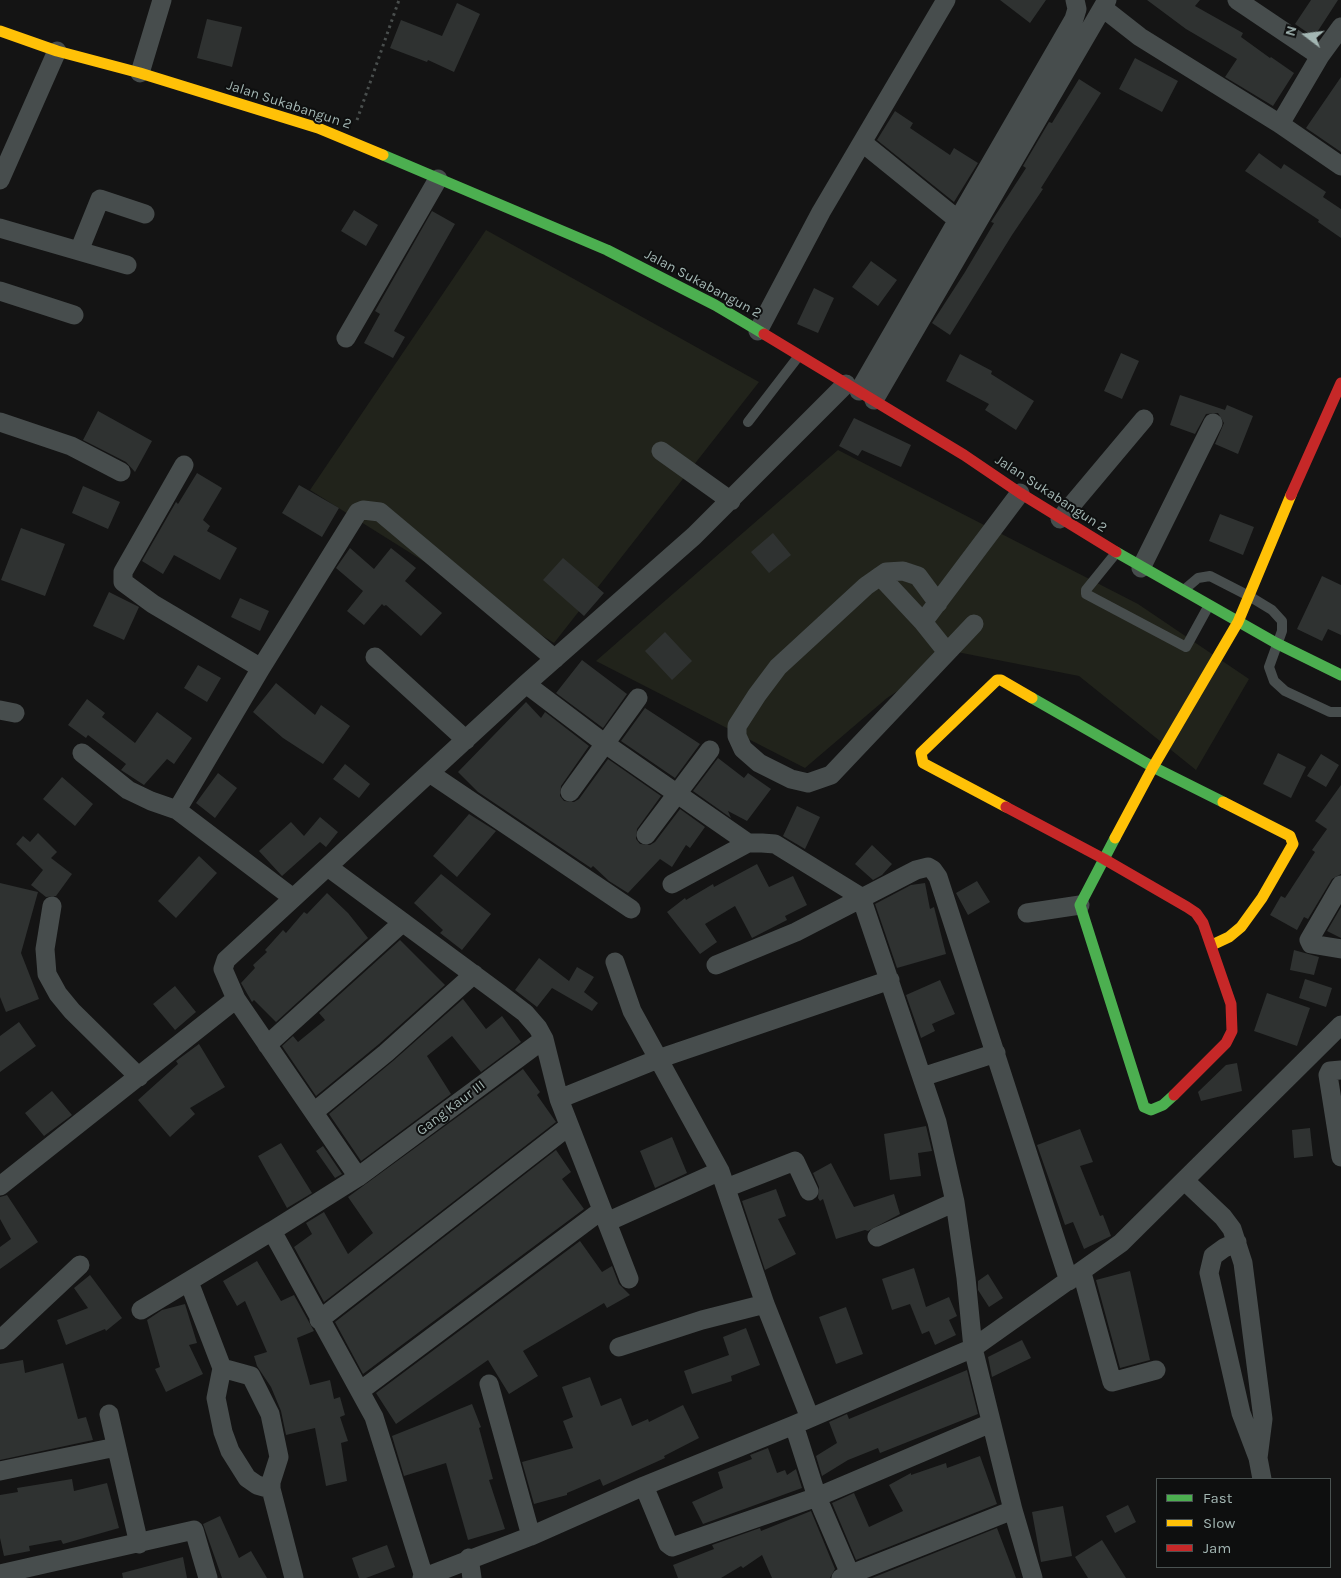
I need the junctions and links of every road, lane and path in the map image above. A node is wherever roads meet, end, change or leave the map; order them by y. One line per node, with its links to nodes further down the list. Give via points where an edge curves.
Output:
1 (162, 0): 11 (street)
2 (399, 0): 13 (path)
3 (946, 0): 14 (street)
4 (1075, 0): 19 (street, via 1074,19)
5 (1237, 0): 10 (street)
6 (1105, 4): 12 (street, via 1140,37); 29 (street, via 904,346)
7 (1341, 27): 10 (street)
8 (0, 31): 9 (street, Jalan Sukabangun 2)
9 (58, 52): 11 (street, Jalan Sukabangun 2); 17 (street)
10 (1320, 56): 12 (street)
11 (140, 73): 13 (street, Jalan Sukabangun 2, via 318,128)
12 (1280, 124): 15 (street)
13 (350, 141): 16 (street, Jalan Sukabangun 2)
14 (863, 143): 19 (street); 25 (street, via 821,212)
15 (1341, 166)
16 (438, 179): 25 (street, Jalan Sukabangun 2, via 607,250); 26 (street)
17 (0, 180)
18 (145, 214): 21 (street, via 100,199)
19 (958, 220): 29 (street)
20 (0, 228): 21 (street)
21 (79, 251): 22 (street)
22 (127, 265)
23 (0, 291): 24 (street)
24 (74, 315)
25 (758, 330): 27 (street, Jalan Sukabangun 2)
26 (346, 338)
27 (799, 356): 29 (street, Jalan Sukabangun 2); 32 (lane)
28 (1341, 382): 44 (street)
29 (860, 392): 37 (street, Jalan Sukabangun 2); 38 (street)
30 (1144, 420): 39 (street)
31 (0, 422): 36 (street, via 71,446)
32 (748, 422)
33 (1213, 424): 41 (street)
34 (661, 451): 38 (street)
35 (184, 464): 54 (street, via 123,572 122,582)
36 (121, 472)
37 (1020, 493): 39 (street, Jalan Sukabangun 2); 45 (street)
38 (731, 501): 53 (street)
39 (1060, 519): 40 (street, Jalan Sukabangun 2)
40 (1117, 553): 41 (street, Jalan Sukabangun 2); 46 (lane, via 1086,594 1186,647)
41 (1141, 568): 43 (street, Jalan Sukabangun 2)
42 (880, 576): 45 (street, via 886,572 903,571 918,576); 47 (street); 51 (street, via 778,667 737,726 737,736 744,749 758,763 791,779 808,783 825,778 852,754)
43 (1182, 591): 44 (lane, via 1198,578 1210,576); 46 (street, Jalan Sukabangun 2)
44 (1249, 596): 48 (street); 50 (lane, via 1272,610 1282,621 1282,631)
45 (938, 603): 47 (street)
46 (1209, 606): 48 (street, Jalan Sukabangun 2)
47 (923, 622): 51 (street)
48 (1238, 622): 50 (street, Jalan Sukabangun 2); 63 (street)
49 (974, 624): 51 (street)
50 (1276, 643): 55 (street, Jalan Sukabangun 2); 58 (lane, via 1269,667 1274,681 1285,691 1330,712)
51 (948, 652)
52 (375, 657): 59 (street)
53 (555, 659): 54 (street, via 380,512 371,509 358,512); 56 (street)
54 (261, 668): 67 (street)
55 (1339, 670)
56 (526, 684): 59 (street); 60 (street)
57 (638, 698): 60 (street)
58 (1341, 712)
59 (466, 740): 64 (street)
60 (604, 743): 65 (street); 66 (street)
61 (710, 750): 66 (street)
62 (82, 753): 67 (street, via 128,790)
63 (1153, 767): 70 (street); 70 (street, via 999,680 921,753 923,763); 81 (street, via 1290,836 1293,841 1262,898 1241,927)
64 (430, 774): 71 (street); 78 (street)
65 (570, 792)
66 (678, 793): 68 (street); 69 (street)
67 (177, 810): 75 (street)
68 (646, 835)
69 (748, 843): 72 (street); 74 (street, via 775,844)
70 (1104, 859): 77 (street); 81 (street, via 1196,913)
71 (328, 867): 75 (street); 80 (street)
72 (672, 884)
73 (1341, 885): 82 (street, via 1309,940 1311,944)
74 (862, 897): 84 (street, via 796,932); 86 (street); 91 (street, via 916,870 928,867 933,870)
75 (293, 898): 87 (street, via 224,963 223,969)
76 (52, 906): 94 (street, via 44,949 47,974 72,1011)
77 (1080, 906): 79 (street); 81 (street, via 1144,1107 1148,1110 1163,1105 1226,1043 1232,1031 1231,1004)
78 (631, 909)
79 (1027, 912)
80 (403, 922): 85 (street); 90 (street)
81 (1212, 945)
82 (1341, 949)
83 (615, 962): 92 (street, via 632,1011)
84 (716, 965)
85 (474, 974): 89 (street, via 525,1013); 97 (street)
86 (890, 980): 92 (street); 95 (street)
87 (236, 999): 90 (street); 94 (street)
88 (1341, 1025): 102 (street)
89 (544, 1039): 96 (street); 100 (street, Gang Kaur III)
90 (267, 1045): 97 (street)
91 (996, 1053): 95 (street); 111 (street)
92 (658, 1060): 96 (street); 101 (street)
93 (1341, 1070): 99 (street, via 1330,1071 1328,1076)
94 (139, 1077): 103 (street)
95 (922, 1077): 105 (street, via 937,1122)
96 (559, 1099): 98 (street)
97 (314, 1112): 100 (street)
98 (570, 1126): 106 (street); 116 (street)
99 (1341, 1157)
100 (358, 1178): 107 (street, Gang Kaur III)
101 (723, 1180): 104 (street, via 795,1161); 106 (street); 114 (street)
102 (1185, 1181): 109 (street, via 1223,1217); 111 (street, via 1121,1244)
103 (0, 1186)
104 (809, 1191)
105 (955, 1202): 108 (street); 119 (street)
106 (604, 1216): 112 (street); 123 (street)
107 (272, 1231): 113 (street, Gang Kaur III); 116 (street)
108 (877, 1237)
109 (1237, 1242): 128 (street, via 1243,1263 1263,1419); 128 (street, via 1213,1256 1208,1273 1242,1413)
110 (80, 1265): 117 (street)
111 (1075, 1277): 119 (street); 121 (street, via 1112,1382)
112 (629, 1279)
113 (189, 1282): 115 (street, Gang Kaur III); 120 (street)
114 (765, 1304): 118 (street); 125 (street)
115 (141, 1310)
116 (319, 1320): 123 (street)
117 (0, 1340)
118 (619, 1347)
119 (973, 1348): 125 (street); 126 (street)
120 (222, 1368): 132 (street, via 216,1398 230,1451 246,1478); 132 (street, via 251,1376 270,1414 279,1457)
121 (1156, 1370)
122 (489, 1384): 135 (street)
123 (360, 1391): 142 (street, via 374,1417)
124 (110, 1414): 127 (street)
125 (802, 1422): 131 (street); 133 (street)
126 (991, 1423): 133 (street); 134 (street)
127 (116, 1447): 129 (street); 136 (street)
128 (1258, 1458): 130 (street)
129 (0, 1471)
130 (1262, 1478)
131 (644, 1486): 133 (street, via 671,1547); 135 (street)
132 (271, 1489): 141 (street)
133 (817, 1497): 139 (street)
134 (1013, 1510): 139 (street); 144 (street)
135 (531, 1536): 137 (street)
136 (139, 1544): 138 (street); 140 (street, via 194,1530)
137 (469, 1558): 142 (street); 143 (street)
138 (0, 1574)
139 (846, 1576)
140 (208, 1578)
141 (294, 1578)
142 (423, 1578)
143 (472, 1578)
144 (1033, 1578)

